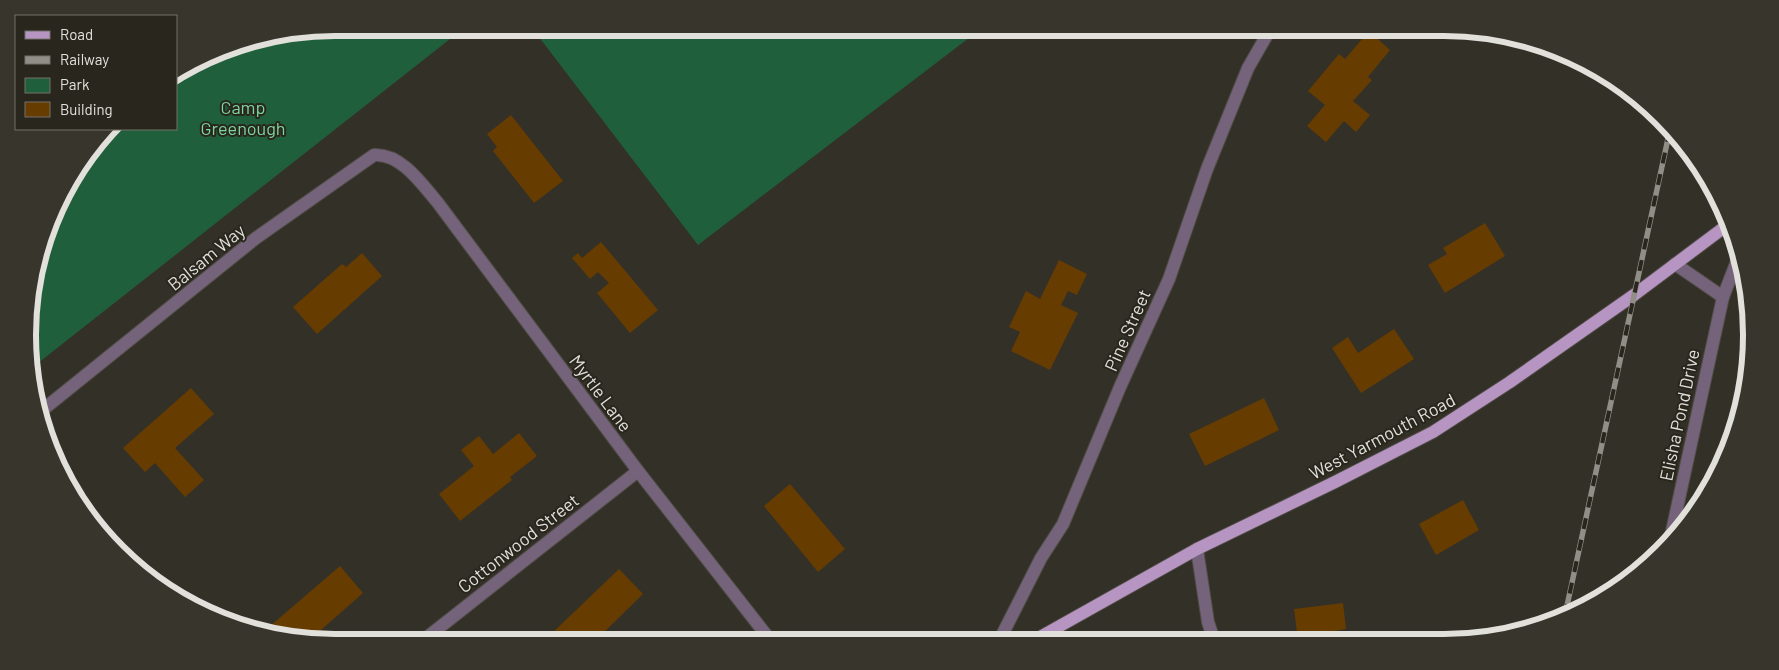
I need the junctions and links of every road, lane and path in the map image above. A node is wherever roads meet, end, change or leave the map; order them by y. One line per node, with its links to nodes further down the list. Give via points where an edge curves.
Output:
1 (1266, 36): 13 (street, Pine Street, via 1248,68 1207,169 1169,279 1063,524 1041,558)
2 (402, 166): 7 (street, Balsam Way, via 383,155 374,155 256,238); 8 (street, Myrtle Lane, via 438,203)
3 (1723, 228): 4 (main road, West Yarmouth Road)
4 (1675, 264): 6 (street); 10 (main road, West Yarmouth Road, via 1510,382 1433,432)
5 (1735, 267): 6 (street, Elisha Pond Drive)
6 (1723, 297): 9 (street, Elisha Pond Drive)
7 (45, 408)
8 (638, 471): 11 (street, Cottonwood Street); 12 (street, Myrtle Lane)
9 (1673, 527)
10 (1197, 549): 14 (main road, West Yarmouth Road); 15 (street)
11 (431, 634)
12 (765, 634)
13 (1002, 634)
14 (1045, 634)
15 (1212, 634)

